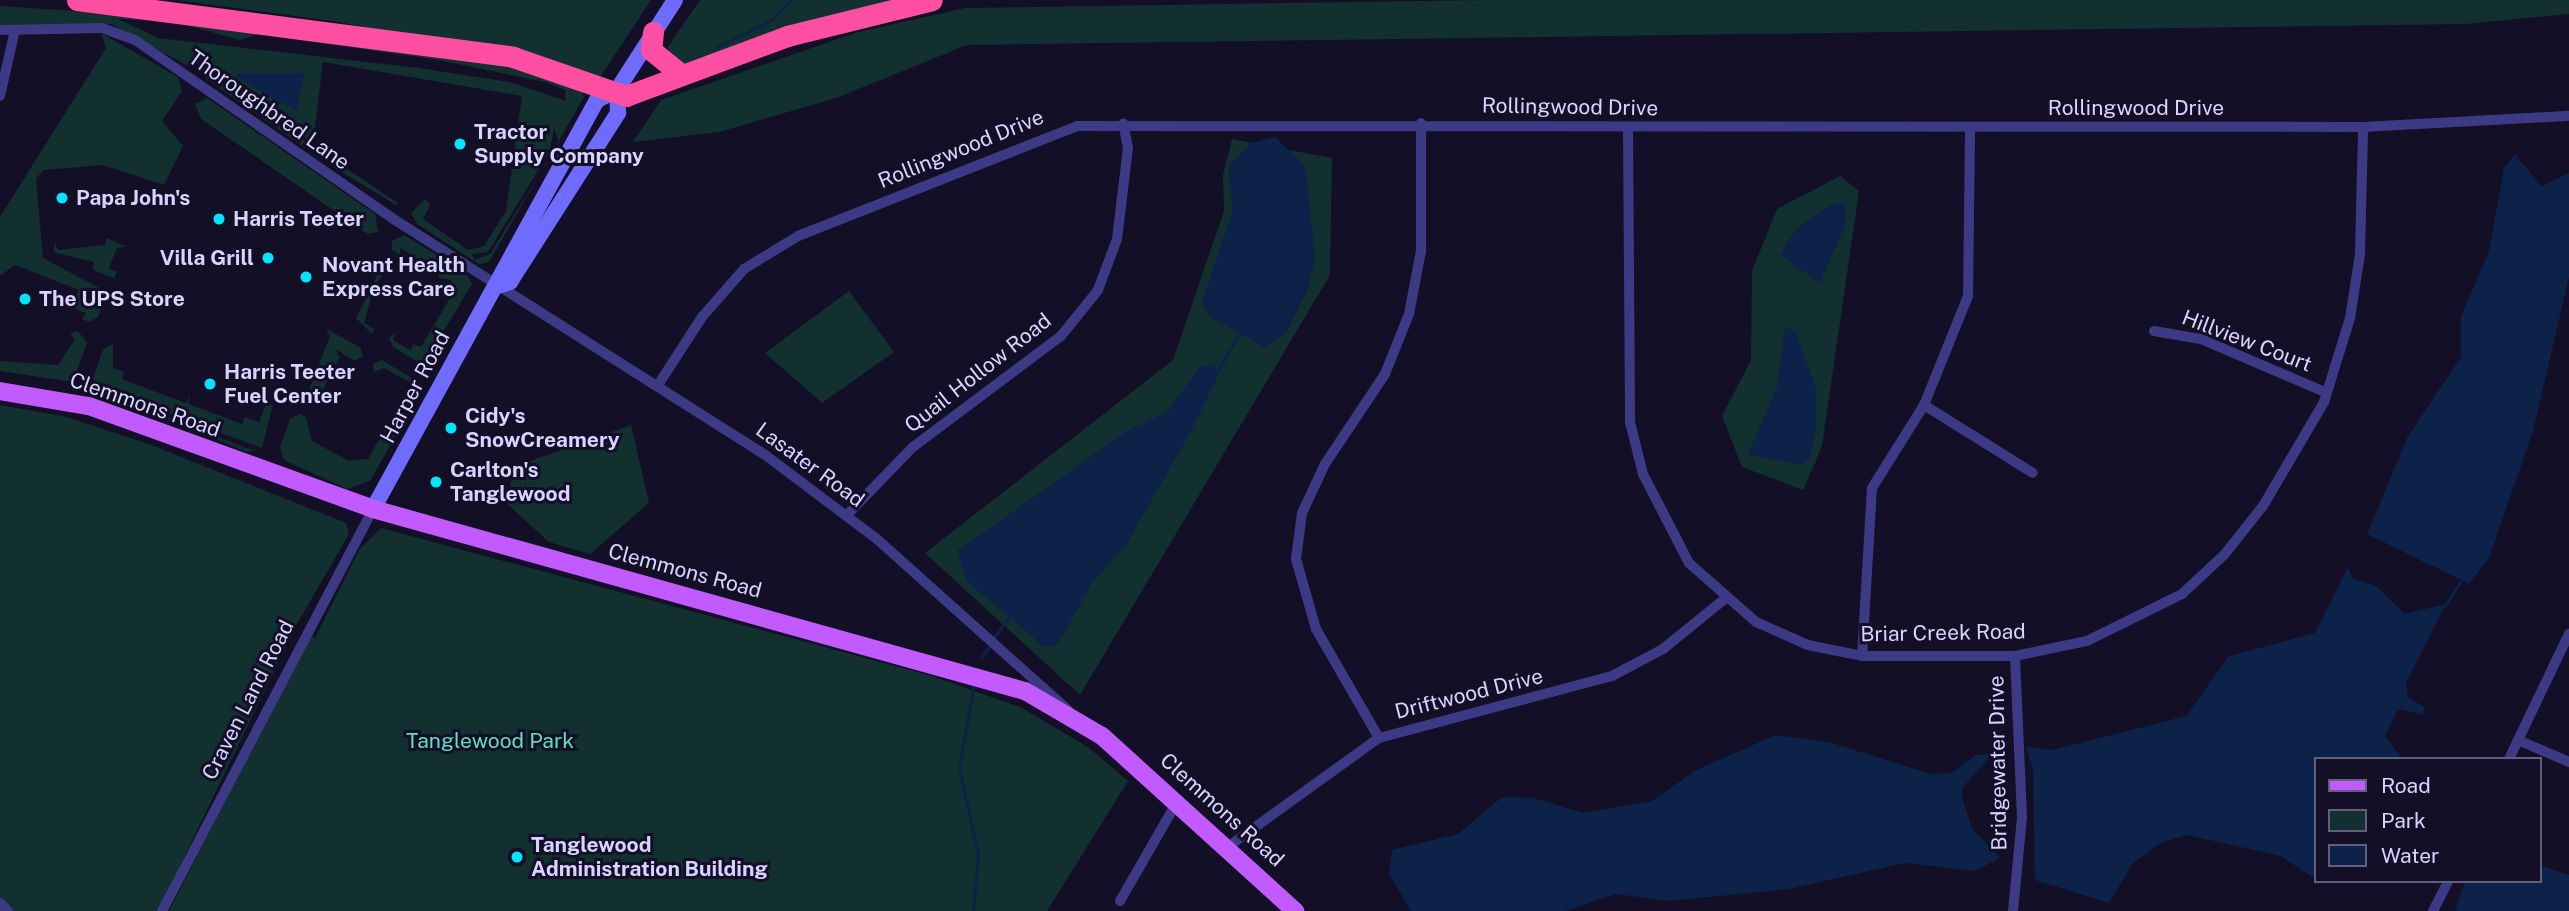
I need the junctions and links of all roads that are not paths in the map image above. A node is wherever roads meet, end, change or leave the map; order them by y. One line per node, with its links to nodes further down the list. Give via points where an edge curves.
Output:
1 (77, 0): 8 (highway, via 500,55)
2 (675, 0): 4 (main road, Harper Road)
3 (932, 0): 7 (highway, via 835,21)
4 (659, 24): 7 (highway, via 651,50); 8 (main road, Harper Road)
5 (0, 30): 6 (street, Thoroughbred Lane)
6 (15, 30): 9 (street); 16 (street, Thoroughbred Lane, via 102,28 125,34)
7 (681, 74): 8 (highway, via 634,94)
8 (617, 90): 16 (main road, Harper Road, via 597,100 496,274); 16 (main road, Harper Road, via 618,113 510,282)
9 (0, 96)
10 (2569, 116): 14 (street, Rollingwood Drive)
11 (1123, 123): 12 (street, Rollingwood Drive); 18 (street, Rollingwood Drive, via 1077,126 1030,139 798,236 744,269 702,317); 24 (street, Quail Hollow Road, via 1128,148 1117,239 1098,290 1061,336 913,447)
12 (1421, 123): 15 (street, Rollingwood Drive); 30 (street, via 1421,251 1409,314 1385,374 1325,464 1302,513 1296,559 1316,629)
13 (1970, 127): 14 (street, Rollingwood Drive); 15 (street, Rollingwood Drive); 21 (street, via 1968,296)
14 (2363, 127): 20 (street, Briar Creek Road, via 2360,254 2350,318)
15 (1628, 128): 25 (street, Briar Creek Road, via 1630,422 1663,522 1689,563)
16 (497, 286): 18 (street, Lasater Road); 23 (main road, Harper Road)
17 (2154, 331): 20 (street, Hillview Court, via 2201,339)
18 (658, 385): 24 (street, Lasater Road)
19 (0, 391): 23 (main road, Clemmons Road, via 89,406)
20 (2327, 393): 28 (street, Briar Creek Road, via 2263,506 2224,555 2182,594 2087,640)
21 (1924, 405): 22 (street); 27 (street, via 1888,456 1868,501)
22 (2033, 473)
23 (373, 509): 29 (main road, Clemmons Road, via 960,670); 40 (street, Craven Land Road)
24 (847, 516): 29 (street, Lasater Road)
25 (1727, 597): 27 (street, Briar Creek Road, via 1756,622 1808,645); 30 (street, Driftwood Drive, via 1663,649 1612,676)
26 (2569, 634): 31 (street)
27 (1861, 656): 28 (street, Briar Creek Road)
28 (2015, 656): 42 (street, Bridgewater Drive, via 2022,817)
29 (1071, 714): 34 (main road, Clemmons Road)
30 (1380, 738): 35 (street, Driftwood Drive)
31 (2518, 740): 32 (street); 33 (street)
32 (2510, 757)
33 (2569, 762)
34 (1178, 800): 35 (main road, Clemmons Road); 37 (street)
35 (1229, 846): 41 (main road, Clemmons Road)
36 (2447, 883): 43 (street)
37 (1120, 901)
38 (0, 903): 39 (street)
39 (8, 911)
40 (162, 911)
41 (1295, 911)
42 (2013, 911)
43 (2433, 911)

